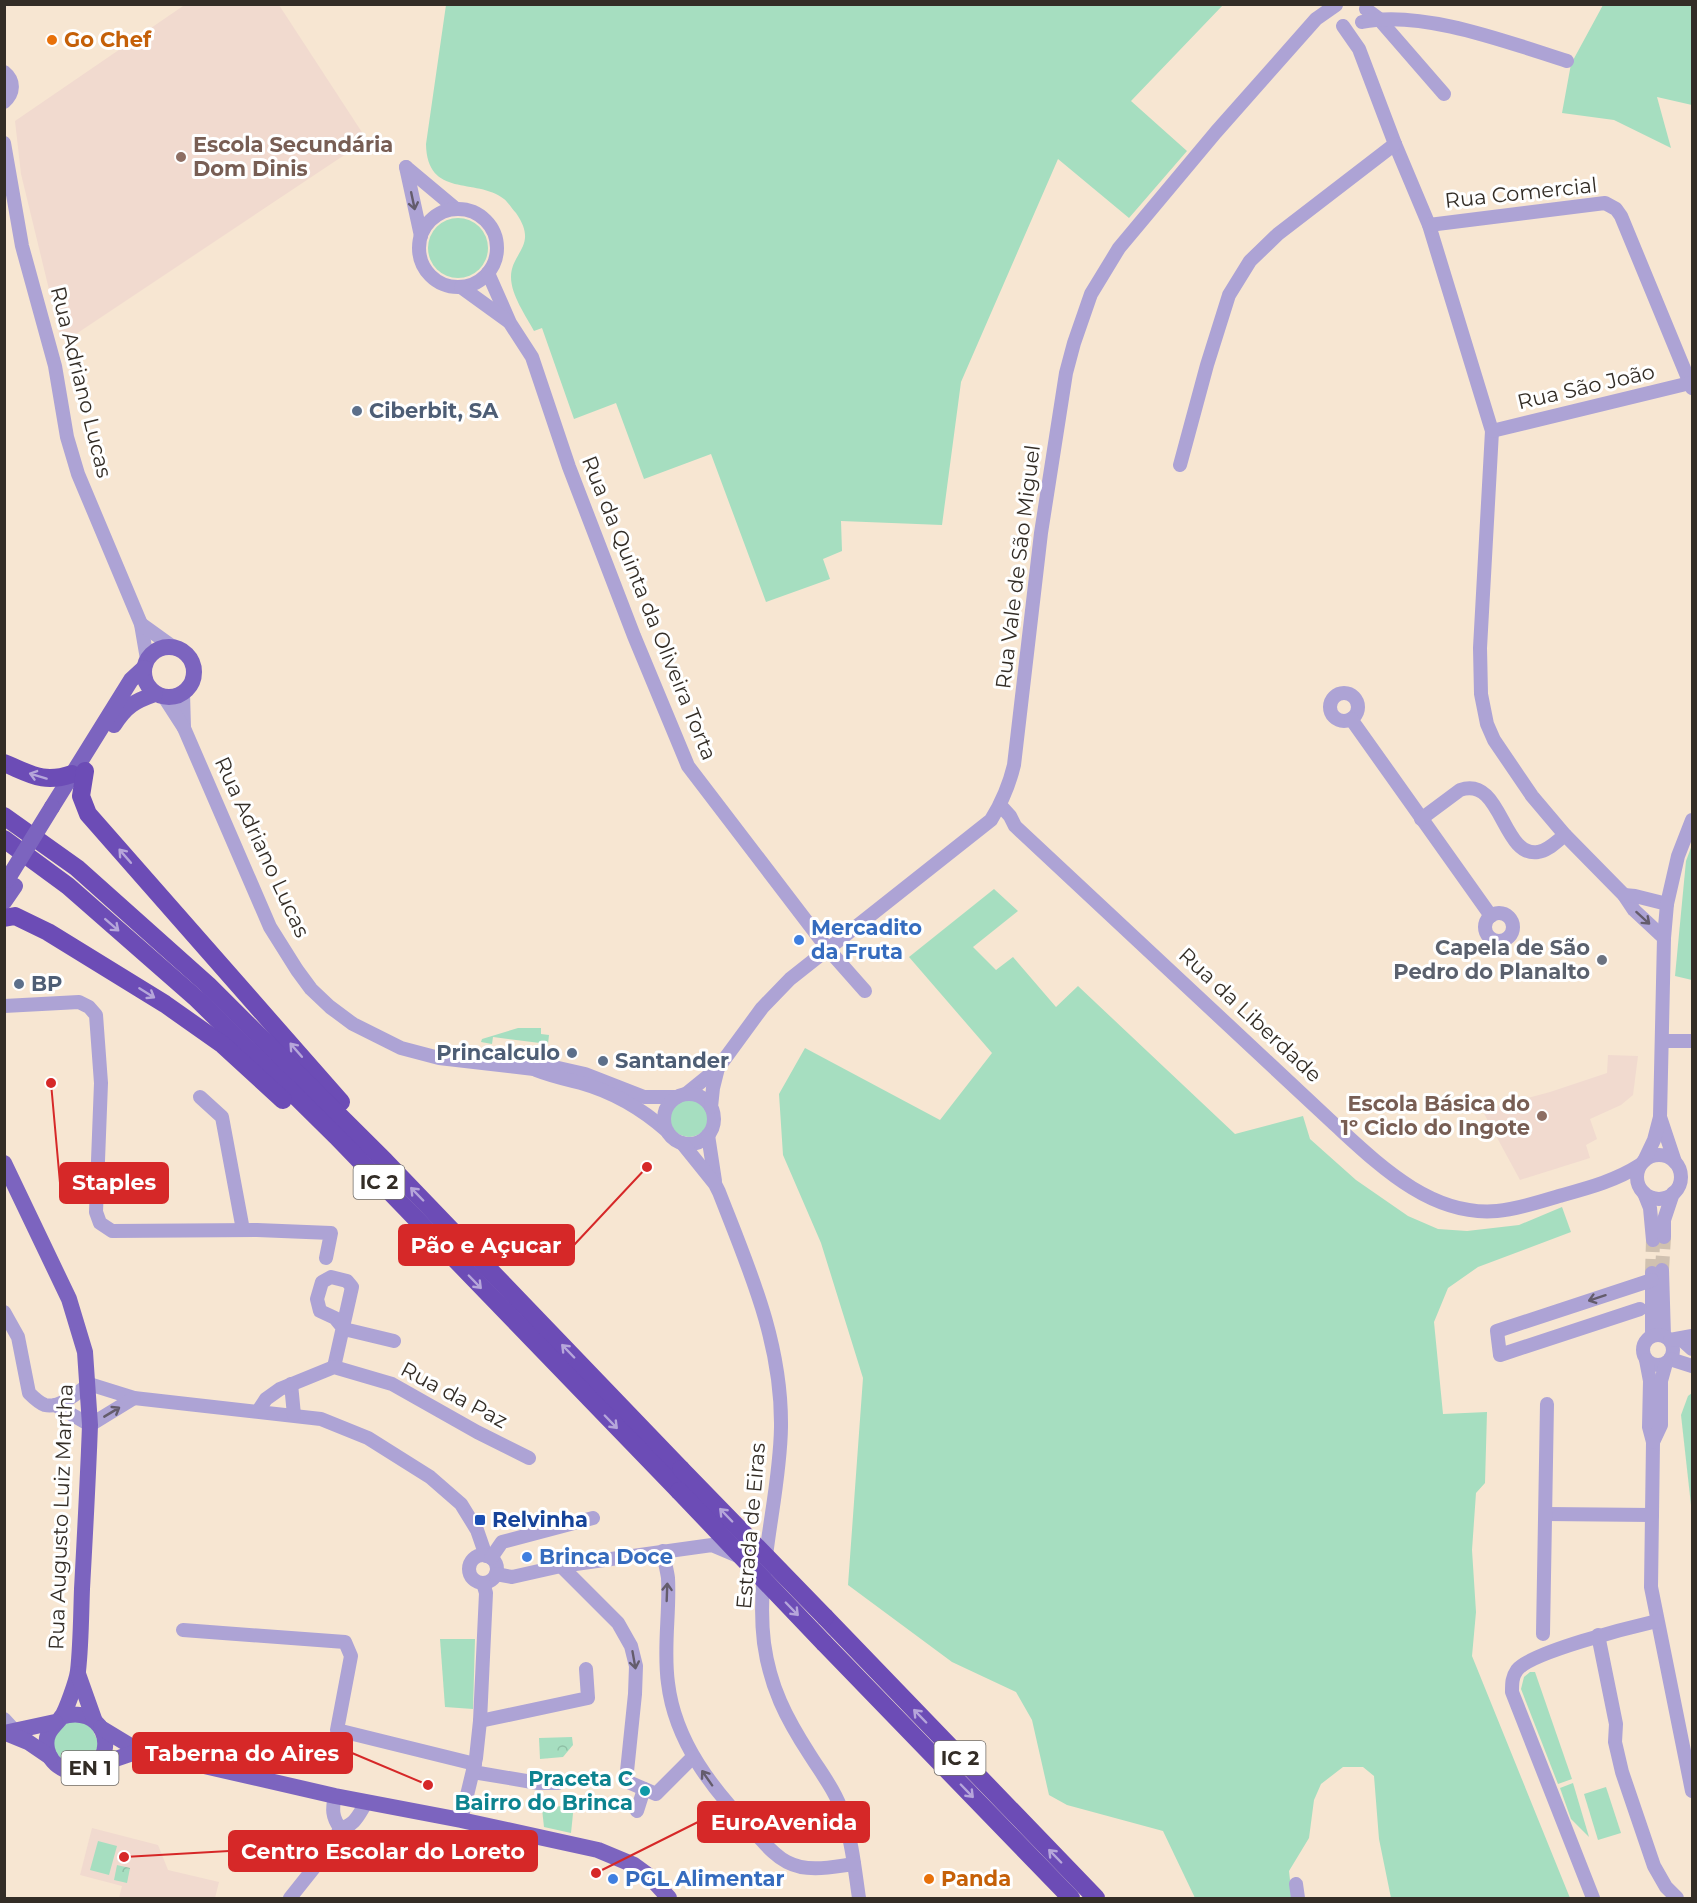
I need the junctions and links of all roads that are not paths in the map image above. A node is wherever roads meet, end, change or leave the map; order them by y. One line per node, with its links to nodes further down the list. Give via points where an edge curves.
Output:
1 (1336, 5): 4 (street, via 1335,14); 5 (street, Rua Vale de São Miguel)
2 (1363, 15): 3 (street); 4 (street, via 1353,27); 6 (street)
3 (1378, 18): 7 (street, via 1461,28); 9 (street)
4 (1341, 24): 5 (street); 6 (street)
5 (1310, 27): 31 (street, Rua Vale de São Miguel, via 1119,248 1091,294 1066,374 1039,544 1014,765)
6 (1359, 49): 12 (street)
7 (1567, 61)
8 (4, 72): 10 (street, via 12,86)
9 (1444, 94)
10 (4, 102)
11 (4, 142): 22 (street, Rua Adriano Lucas, via 22,246 55,366 67,437 78,474)
12 (1395, 144): 14 (street); 21 (street, via 1261,248 1238,277 1207,365)
13 (455, 208): 15 (street, via 434,217); 15 (street, one-way to 15, via 406,167); 16 (street, via 477,213 493,230 497,252)
14 (1429, 225): 19 (street, Rua Comercial, via 1605,203 1616,209); 20 (street)
15 (421, 236): 17 (street, via 420,259 427,272 446,285)
16 (488, 273): 17 (street, via 476,283); 18 (street, Rua da Quinta da Oliveira Torta)
17 (461, 287): 18 (street, Rua da Quinta da Oliveira Torta)
18 (510, 323): 46 (street, Rua da Quinta da Oliveira Torta, via 532,357 581,499 688,765)
19 (1691, 386): 20 (street, Rua São João)
20 (1492, 431): 37 (street, via 1480,639 1484,711 1494,740 1514,772)
21 (1180, 465)
22 (141, 624): 23 (street, Rua Adriano Lucas); 24 (street, Rua Adriano Lucas)
23 (173, 647): 24 (main road, via 159,649); 25 (main road, Rua Adriano Lucas, via 188,656 194,671 190,686)
24 (145, 663): 26 (main road, Rua Adriano Lucas, via 145,682); 30 (main road, via 131,680)
25 (183, 693): 26 (main road); 28 (street, Rua Adriano Lucas)
26 (160, 696): 28 (street, Rua Adriano Lucas); 30 (main road, via 136,701 122,711)
27 (1351, 719): 34 (street)
28 (184, 728): 52 (street, Rua Adriano Lucas, via 270,927 311,989 353,1024 401,1048 439,1058)
29 (4, 763): 30 (highway, one-way to 29, via 56,780 40,778)
30 (79, 773): 39 (main road, bridge); 60 (highway, one-way to 30, via 345,1106 88,814)
31 (1000, 805): 33 (street, Rua Vale de São Miguel); 36 (street, Rua da Liberdade)
32 (4, 816): 60 (highway, IC 2, via 76,868 208,985)
33 (991, 819): 36 (street, Rua da Liberdade); 46 (street, Rua Vale de São Miguel)
34 (1421, 819): 37 (street, via 1460,790 1476,788 1489,799 1515,840 1529,852 1544,850); 43 (street)
35 (1692, 820): 42 (street, via 1678,856)
36 (1015, 826): 65 (street, Rua da Liberdade, via 1367,1154 1402,1181 1450,1205 1474,1211 1519,1208)
37 (1565, 835): 40 (street)
38 (4, 839): 64 (highway, IC 2, one-way to 64, via 68,886 197,999)
39 (9, 884): 41 (main road)
40 (1624, 896): 42 (street); 45 (street, one-way to 45)
41 (4, 902)
42 (1667, 904): 45 (street)
43 (1491, 916)
44 (4, 918): 64 (highway, one-way to 64, via 15,916 48,932 165,1004 223,1046 309,1125)
45 (1665, 938): 49 (street)
46 (827, 948): 47 (street, Rua da Quinta da Oliveira Torta); 51 (street, Rua Vale de São Miguel, via 762,1008)
47 (865, 991)
48 (4, 1006): 69 (street, via 79,1002 96,1015 101,1083 96,1212 100,1223 112,1231)
49 (1662, 1041): 50 (street); 56 (street)
50 (1692, 1041)
51 (718, 1068): 53 (street, Rua Vale de São Miguel); 55 (street, Rua Vale de São Miguel)
52 (534, 1069): 53 (street, Rua Adriano Lucas, via 554,1067 585,1074 644,1097); 57 (street, Rua Adriano Lucas, via 621,1099)
53 (682, 1096): 55 (street, via 700,1097); 57 (street, via 671,1102 664,1116)
54 (200, 1097): 69 (street, via 222,1118)
55 (711, 1107): 58 (street, via 714,1121)
56 (1660, 1117): 61 (street); 63 (street)
57 (667, 1131): 59 (street)
58 (708, 1135): 59 (street, via 696,1143); 66 (street, Estrada de Eiras)
59 (682, 1143): 66 (street, Estrada de Eiras)
60 (385, 1161): 129 (highway, IC 2, one-way to 60, bridge)
61 (1675, 1162): 63 (street, via 1656,1155); 68 (street, via 1681,1175)
62 (4, 1163): 80 (main road, Rua Augusto Luiz Martha, via 69,1299 85,1352)
63 (1642, 1163): 65 (street, Rua da Liberdade); 67 (street, via 1637,1176)
64 (372, 1174): 128 (highway, IC 2, one-way to 128, bridge)
65 (1611, 1182): 67 (street, Rua da Liberdade)
66 (715, 1184): 98 (street, Estrada de Eiras, via 761,1300 772,1339 780,1396 781,1428)
67 (1642, 1191): 68 (street, via 1659,1199); 68 (street, via 1658,1238)
68 (1674, 1193)
69 (243, 1230): 70 (street, via 331,1233)
70 (326, 1258)
71 (1640, 1309): 73 (street, one-way to 71, via 1656,1274 1497,1331 1500,1354)
72 (4, 1312): 83 (street, via 18,1337 28,1393 44,1405)
73 (1672, 1338): 75 (street); 76 (street, via 1643,1346); 77 (street, via 1673,1350)
74 (394, 1341): 79 (street, via 344,1329)
75 (1692, 1349)
76 (1646, 1360): 77 (street, via 1658,1365); 88 (street)
77 (1668, 1361): 78 (street); 88 (street, via 1661,1381 1660,1425)
78 (1692, 1366)
79 (334, 1367): 81 (street); 89 (street, Rua da Paz, via 392,1384)
80 (89, 1384): 82 (street); 83 (street); 87 (main road, Rua Augusto Luiz Martha)
81 (291, 1384): 85 (street, via 266,1399); 86 (street)
82 (134, 1398): 85 (street); 87 (street, one-way to 82)
83 (55, 1404): 87 (street)
84 (1547, 1404): 90 (street)
85 (258, 1411): 86 (street)
86 (294, 1415): 93 (street, via 321,1419 368,1438 430,1477 461,1504)
87 (90, 1425): 106 (main road, Rua Augusto Luiz Martha)
88 (1653, 1442): 91 (street)
89 (528, 1458)
90 (1546, 1514): 91 (street); 103 (street)
91 (1652, 1515): 101 (street, via 1651,1587)
92 (593, 1518): 95 (street, via 502,1542)
93 (477, 1530): 95 (street); 96 (street)
94 (663, 1551): 97 (street); 98 (street, via 712,1545); 113 (street, one-way to 94, via 668,1685 668,1579)
95 (488, 1557): 96 (street, via 475,1557); 99 (street, via 496,1565)
96 (471, 1562): 100 (street, via 470,1576)
97 (561, 1566): 99 (street, via 512,1577); 117 (street, one-way to 117, via 618,1623 631,1646 636,1666 635,1694 626,1781)
98 (765, 1567): 124 (street, Estrada de Eiras, via 762,1608 770,1677 784,1712 843,1814)
99 (496, 1574): 100 (street)
100 (483, 1583): 108 (street, via 486,1593)
101 (1657, 1621): 104 (street); 118 (street)
102 (183, 1630): 115 (street, via 345,1642 351,1656 337,1730)
103 (1543, 1634)
104 (1598, 1635): 130 (street, via 1537,1658 1518,1668 1511,1680 1512,1692); 131 (street, via 1622,1772 1654,1866)
105 (585, 1668): 108 (street, via 588,1698)
106 (78, 1674): 107 (main road, Rua Augusto Luiz Martha); 109 (main road, Rua Augusto Luiz Martha)
107 (58, 1719): 109 (main road, EN 1, via 83,1714); 110 (main road, EN 1); 112 (main road, EN 1, via 47,1739)
108 (480, 1721): 115 (street)
109 (97, 1724): 111 (main road, EN 1); 114 (main road, EN 1, via 105,1739 104,1750)
110 (8, 1729): 112 (main road, EN 1)
111 (139, 1751): 114 (main road, EN 1); 119 (main road, EN 1)
112 (50, 1757): 114 (main road, EN 1, via 68,1771)
113 (693, 1757): 117 (street, via 656,1794); 124 (street, one-way to 113, via 818,1869 787,1862 723,1801)
114 (90, 1768)
115 (474, 1768): 116 (street, via 538,1783); 122 (street)
116 (558, 1783)
117 (644, 1790): 121 (street)
118 (1692, 1791)
119 (335, 1796): 120 (main road, EN 1); 123 (street, via 332,1811)
120 (366, 1803): 122 (main road, EN 1); 123 (street, via 357,1819)
121 (637, 1811)
122 (461, 1820): 126 (main road, EN 1, via 598,1850 634,1865)
123 (340, 1828): 125 (street, via 333,1844)
124 (854, 1864): 127 (street, Estrada de Eiras)
125 (290, 1899)
126 (669, 1899)
127 (859, 1899)
128 (1071, 1899)
129 (1096, 1899)
130 (1593, 1899)
131 (1677, 1899)

